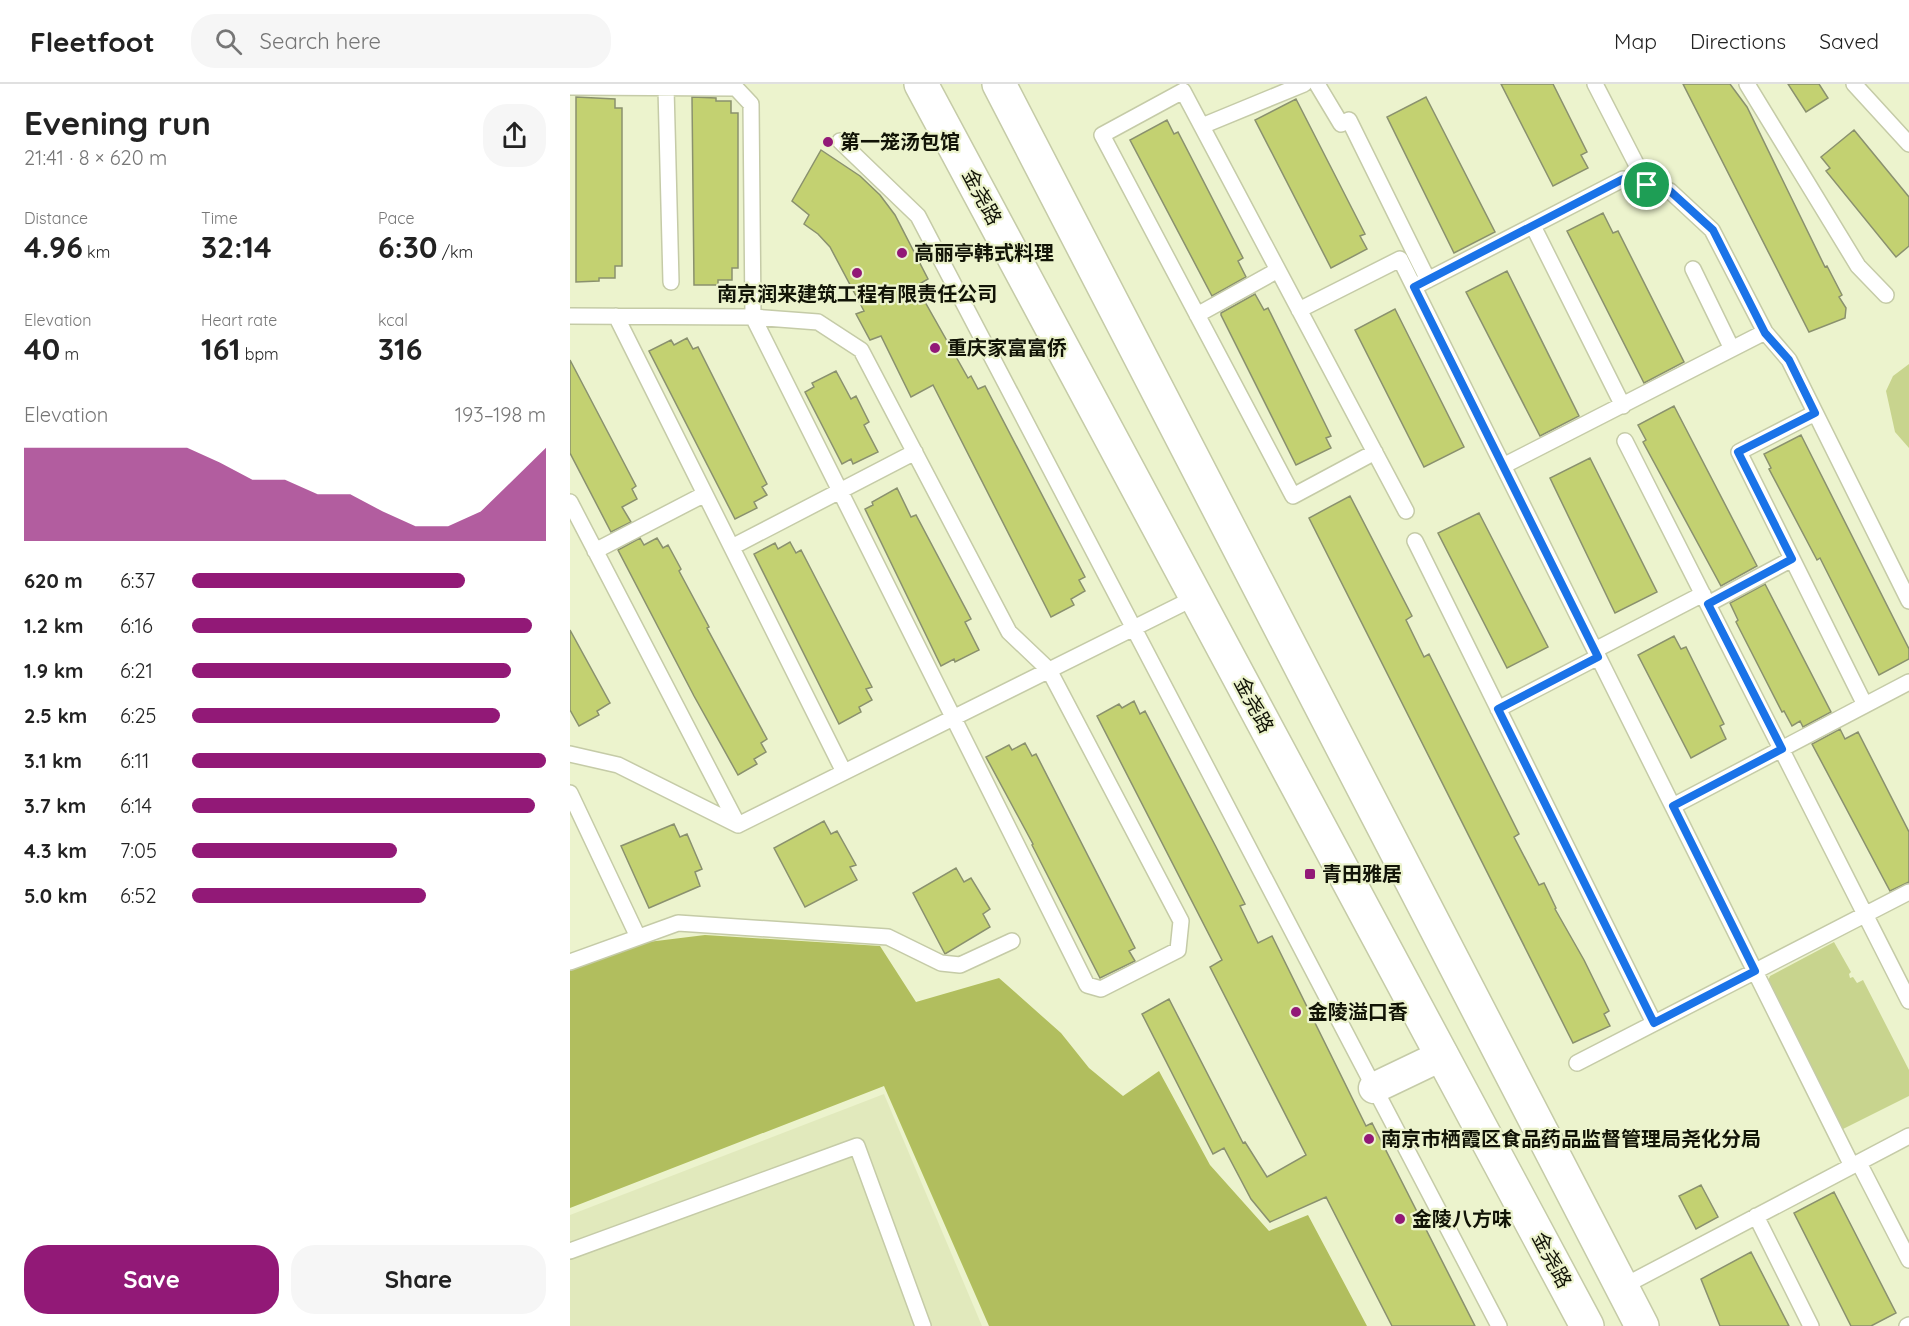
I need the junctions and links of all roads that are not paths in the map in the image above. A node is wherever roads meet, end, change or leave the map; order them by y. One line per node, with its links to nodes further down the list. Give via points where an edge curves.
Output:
1 (921, 84): 42 (main road, 金尧路)
2 (999, 84): 74 (main road)
3 (1304, 84): 10 (lane)
4 (1317, 84): 17 (lane, via 1341,124 1349,120)
5 (1595, 84): 13 (lane)
6 (1747, 84): 20 (lane, via 1858,266)
7 (1854, 84): 12 (lane)
8 (570, 87): 9 (lane)
9 (666, 88): 18 (lane); 25 (lane, via 736,88 751,104)
10 (1202, 126): 16 (lane); 22 (lane, via 1184,91 1102,135)
11 (840, 141): 45 (lane, via 918,216)
12 (1909, 144)
13 (1647, 185): 14 (lane, via 1623,179); 26 (lane, via 1670,191 1713,230)
14 (1533, 226): 17 (lane); 28 (lane)
15 (1693, 269): 27 (lane)
16 (1278, 270): 21 (lane); 22 (lane)
17 (1428, 280): 19 (lane)
18 (670, 282)
19 (1414, 287): 21 (lane, via 1400,259); 33 (lane)
20 (1886, 295)
21 (1299, 310): 32 (lane)
22 (1197, 315): 32 (lane, via 1293,496)
23 (570, 316): 24 (lane)
24 (616, 316): 25 (lane); 35 (lane)
25 (753, 317): 31 (lane, via 818,322 861,350); 34 (lane)
26 (1765, 333): 27 (lane); 29 (lane, via 1789,360)
27 (1732, 349): 28 (lane)
28 (1623, 406): 33 (lane)
29 (1815, 413): 41 (lane, via 1738,452); 44 (lane)
30 (1625, 441): 43 (lane)
31 (915, 452): 34 (lane); 47 (lane, via 1009,632)
32 (1375, 452): 37 (lane)
33 (1503, 466): 46 (lane)
34 (840, 491): 39 (lane); 51 (lane)
35 (705, 494): 39 (lane); 40 (lane)
36 (570, 502): 40 (lane)
37 (1406, 511)
38 (1415, 541): 50 (lane)
39 (732, 547): 54 (lane)
40 (595, 551): 57 (lane)
41 (1792, 559): 43 (lane); 49 (lane)
42 (1196, 597): 45 (lane); 66 (main road, 金尧路)
43 (1705, 599): 46 (lane); 52 (lane)
44 (1909, 601)
45 (1134, 628): 47 (lane); 68 (lane)
46 (1597, 654): 50 (lane); 56 (lane)
47 (1049, 670): 51 (lane); 51 (lane, via 1181,921 1179,950 1101,990 1087,985)
48 (1909, 682): 49 (lane)
49 (1865, 705): 52 (lane)
50 (1498, 709): 65 (lane)
51 (952, 718): 54 (lane)
52 (1782, 749): 56 (lane); 59 (lane)
53 (570, 754): 57 (lane, via 618,765)
54 (844, 772): 57 (lane)
55 (570, 793): 60 (lane)
56 (1673, 806): 63 (lane)
57 (738, 825)
58 (1909, 892): 59 (lane)
59 (1865, 915): 63 (lane); 64 (lane)
60 (638, 937): 61 (lane, via 678,923 888,937 941,963 960,965); 62 (lane)
61 (1012, 941)
62 (570, 962)
63 (1755, 971): 65 (lane); 70 (lane)
64 (1909, 1001)
65 (1654, 1023): 67 (lane)
66 (1443, 1055): 68 (street); 77 (main road, 金尧路)
67 (1577, 1063)
68 (1374, 1088): 76 (lane)
69 (1909, 1136): 70 (lane)
70 (1856, 1164): 71 (lane); 73 (lane)
71 (1756, 1216): 74 (lane); 79 (lane)
72 (570, 1251): 75 (lane, via 857,1146)
73 (1909, 1260)
74 (1622, 1287): 78 (main road)
75 (923, 1326)
76 (1499, 1326)
77 (1587, 1326)
78 (1642, 1326)
79 (1811, 1326)

